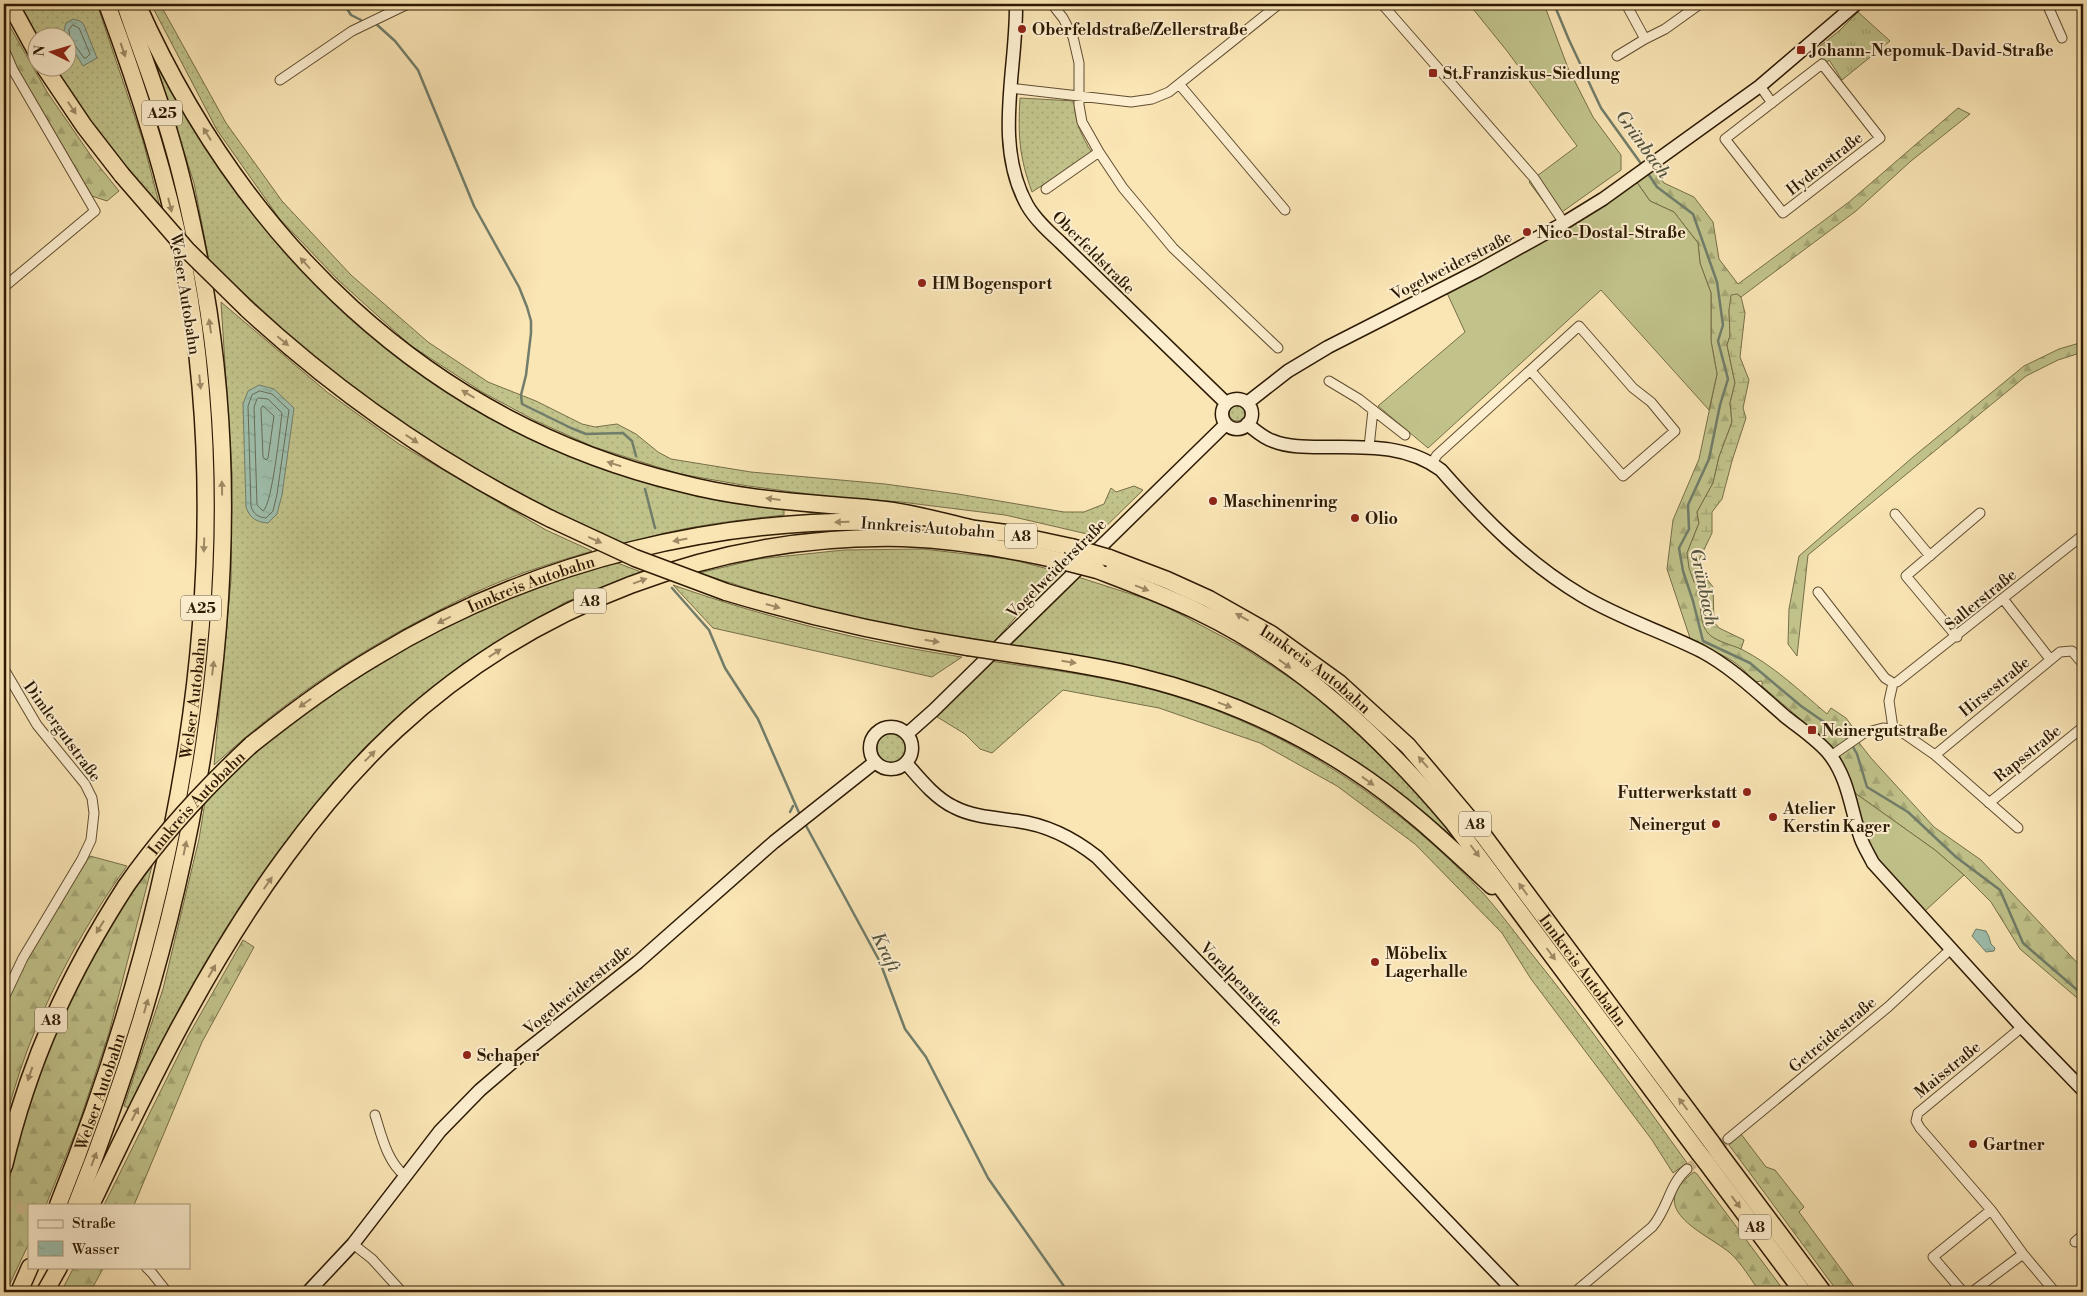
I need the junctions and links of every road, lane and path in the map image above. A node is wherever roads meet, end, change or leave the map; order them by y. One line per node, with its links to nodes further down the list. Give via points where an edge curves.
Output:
1 (10, 4): 14 (highway)
2 (106, 4): 74 (highway, Welser Autobahn / A25, one-way to 74, via 157,154 185,271 200,387 205,459 205,540 196,665 185,752 164,864 125,1018)
3 (125, 4): 75 (highway, Welser Autobahn / A25, one-way to 3, via 140,1025 177,886 207,716 221,568 218,398 204,284 171,139)
4 (137, 4): 44 (highway, one-way to 4, via 891,510 782,501 713,491 638,472 531,429 440,377 371,326 340,297 286,242 253,202 198,120)
5 (408, 4): 20 (street, via 352,31)
6 (1016, 4): 23 (main road, Oberfeldstraße)
7 (1052, 4): 24 (street, via 1075,43)
8 (1277, 4): 21 (street)
9 (1382, 4): 29 (street, via 1534,178)
10 (1626, 4): 16 (street)
11 (1700, 4): 16 (street)
12 (1856, 4): 22 (main road, Vogelweiderstraße)
13 (2047, 4): 15 (street)
14 (28, 37)
15 (2062, 38)
16 (1645, 39): 18 (street)
17 (4, 49): 30 (street, via 13,70 96,211)
18 (1617, 56)
19 (52, 78): 64 (highway, one-way to 64, bridge, via 122,175 187,250 246,309 322,374 402,432 469,475 551,520 635,558 726,592 859,628 1088,665 1142,677 1248,713 1352,769 1418,819)
20 (280, 80)
21 (1179, 84): 24 (street, via 1169,92 1143,101 1121,102); 28 (street)
22 (1760, 86): 25 (street); 29 (main road, Vogelweiderstraße, via 1639,174)
23 (1010, 88): 24 (street); 34 (main road, Oberfeldstraße, via 1012,166 1028,206 1040,223)
24 (1080, 96): 26 (street, via 1082,122)
25 (1772, 103): 25 (street, Hydenstraße, via 1822,64 1880,138 1783,214 1725,139)
26 (1099, 152): 27 (street); 31 (street, via 1123,188 1173,248)
27 (1046, 189)
28 (1285, 210)
29 (1564, 222): 35 (main road, Vogelweiderstraße, via 1480,270 1328,347 1288,371)
30 (4, 287)
31 (1278, 348)
32 (1531, 371): 32 (street, via 1579,326 1675,431 1623,476); 41 (street)
33 (1329, 381): 36 (street)
34 (1226, 403): 35 (main road, via 1239,399); 37 (main road, via 1222,416)
35 (1247, 403): 38 (main road, via 1251,416)
36 (1373, 410): 39 (street); 40 (street)
37 (1226, 424): 38 (main road, via 1237,428); 57 (main road, Vogelweiderstraße)
38 (1247, 424): 40 (main road, via 1263,437 1281,444)
39 (1405, 435)
40 (1368, 447): 41 (main road, via 1411,454)
41 (1432, 463): 59 (main road, via 1506,540 1552,576 1583,596 1718,661)
42 (1980, 513): 47 (street)
43 (1895, 514): 47 (street)
44 (970, 528): 46 (highway, Innkreis Autobahn / A8, via 1006,533); 71 (highway, Innkreis Autobahn / A8, one-way to 71, bridge, via 852,521 782,525 694,537 643,548 567,569 490,598 413,635 332,684 251,745 193,802 126,886 79,963 46,1032 20,1104)
45 (2083, 535): 49 (street, Sallerstraße)
46 (1066, 554): 64 (highway, Innkreis Autobahn / A8, one-way to 64, bridge, via 1200,612 1270,653 1328,695 1382,742 1418,780 1452,820); 70 (highway, Innkreis Autobahn / A8, one-way to 46, bridge, via 1483,835 1408,746 1339,683 1271,634 1209,599 1109,558); 76 (highway, Innkreis Autobahn / A8, one-way to 46, via 176,1034 240,923 286,857 364,761 426,704 494,653 601,596 649,578 756,549 826,540 904,538)
47 (1930, 556): 50 (street, via 1906,576)
48 (1818, 592): 54 (street, via 1885,678)
49 (2004, 600): 50 (street, Sallerstraße); 51 (street, Hirsestraße)
50 (1957, 637): 54 (street, Sallerstraße, via 1902,680)
51 (2050, 659): 52 (street, Hirsestraße, via 2068,650); 58 (street, Hirsestraße)
52 (2083, 664)
53 (4, 669): 66 (street, Dimlergutstraße, via 37,725 85,784 92,798 94,814 91,840 23,958)
54 (1893, 683): 56 (street, via 1889,701)
55 (2083, 727): 62 (street, Rapsstraße)
56 (1893, 728): 58 (street, via 1907,734); 59 (street, via 1873,730 1855,738)
57 (907, 734): 60 (main road, via 889,727 877,733 871,744); 61 (main road, via 912,746)
58 (1935, 755): 62 (street)
59 (1831, 756): 65 (main road, via 1847,787 1862,840 1873,863)
60 (875, 762): 61 (main road, via 887,769); 73 (main road, Vogelweiderstraße, via 802,819 632,967 480,1090 440,1131)
61 (906, 763): 92 (main road, Voralpenstraße, via 938,798 955,808 1055,830 1097,857)
62 (1989, 803): 63 (street)
63 (2018, 828)
64 (1522, 915): 70 (highway, Innkreis Autobahn / A8, one-way to 70)
65 (1952, 948): 67 (main road); 70 (street, Getreidestraße, via 1888,1007)
66 (4, 998)
67 (2022, 1027): 68 (main road); 77 (street, Maisstraße, via 1918,1112 1916,1121)
68 (2083, 1090)
69 (375, 1115): 73 (street, via 389,1156)
70 (1713, 1150): 94 (highway, Innkreis Autobahn / A8, one-way to 94); 95 (highway, Innkreis Autobahn / A8)
71 (4, 1166)
72 (1688, 1169): 93 (street, via 1676,1180 1668,1202 1652,1227)
73 (405, 1176): 80 (main road, Vogelweiderstraße)
74 (58, 1204)
75 (76, 1204)
76 (91, 1204)
77 (1990, 1210): 81 (street, Maisstraße); 96 (street, via 1933,1257)
78 (2083, 1235): 79 (street)
79 (2075, 1242)
80 (353, 1244): 90 (main road, Vogelweiderstraße); 91 (street, via 372,1259)
81 (2023, 1254): 97 (street); 98 (street, Maisstraße)
82 (30, 1268): 86 (highway)
83 (50, 1268): 87 (highway)
84 (58, 1268): 88 (highway)
85 (147, 1268): 89 (street)
86 (19, 1292)
87 (40, 1292)
88 (46, 1292)
89 (167, 1292)
90 (308, 1292)
91 (402, 1292)
92 (1515, 1292)
93 (1575, 1292)
94 (1803, 1292)
95 (1823, 1292)
96 (1963, 1292)
97 (1972, 1292)
98 (2055, 1292)

